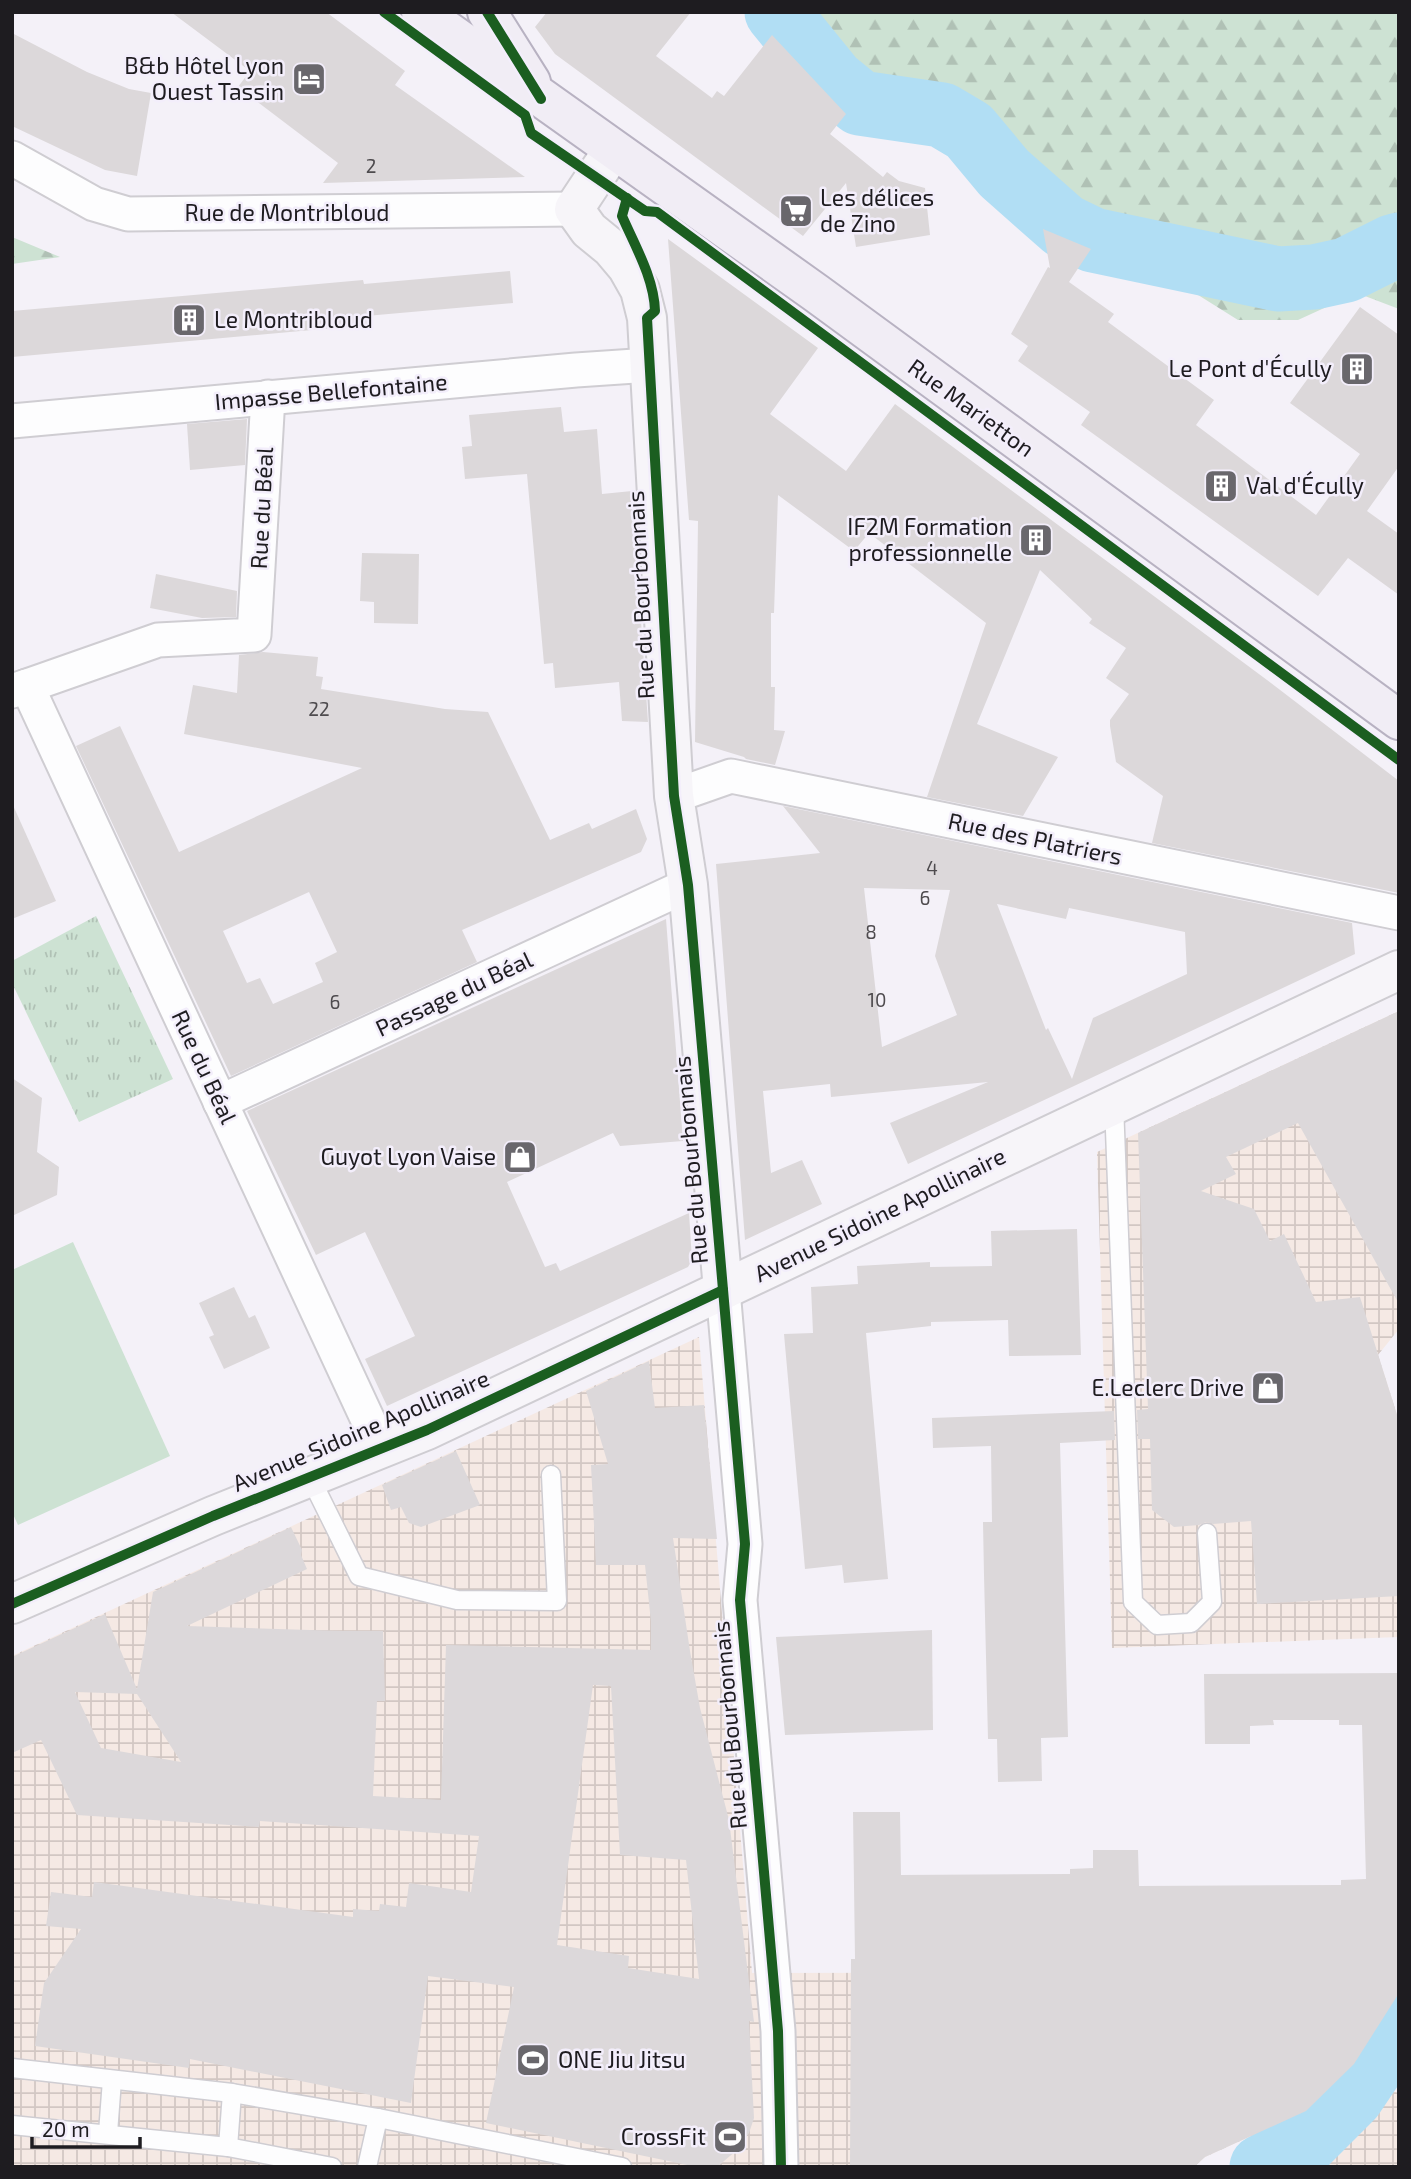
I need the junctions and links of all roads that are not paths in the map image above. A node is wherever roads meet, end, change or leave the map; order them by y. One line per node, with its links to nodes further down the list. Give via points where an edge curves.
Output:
1 (421, 12): 3 (main road, Rue Marietton)
2 (487, 12): 3 (main road)
3 (541, 99): 4 (main road, Rue Marietton)
4 (613, 150): 6 (main road); 11 (main road, Rue Marietton)
5 (12, 158): 6 (street, Rue de Montribloud, via 94,204 128,214)
6 (575, 209): 7 (main road, Rue du Bourbonnais, via 589,230 627,267 640,290)
7 (650, 365): 8 (street, Impasse Bellefontaine); 12 (main road, Rue du Bourbonnais)
8 (268, 397): 9 (street, Impasse Bellefontaine); 10 (street, Rue du Béal, via 254,635 158,640)
9 (12, 421)
10 (20, 688): 16 (street, Rue du Béal)
11 (1399, 720)
12 (674, 796): 13 (main road, Rue du Bourbonnais); 14 (street, Rue des Platriers, via 731,776)
13 (688, 886): 16 (street, Passage du Béal); 18 (main road, Rue du Bourbonnais)
14 (1399, 913)
15 (1399, 970): 17 (main road, Avenue Sidoine Apollinaire)
16 (220, 1102): 19 (street, Rue du Béal)
17 (1114, 1104): 18 (main road, Avenue Sidoine Apollinaire); 22 (lane, via 1133,1602 1157,1625 1191,1623 1212,1602)
18 (723, 1290): 19 (main road, Avenue Sidoine Apollinaire); 35 (street, Rue du Bourbonnais, via 745,1544 740,1600 778,2031)
19 (381, 1448): 21 (main road, Avenue Sidoine Apollinaire)
20 (551, 1475): 21 (lane, via 557,1601 457,1600 359,1576)
21 (310, 1477): 23 (main road, Avenue Sidoine Apollinaire)
22 (1207, 1533)
23 (12, 1604)
24 (12, 2068): 25 (lane)
25 (112, 2080): 26 (lane); 29 (lane)
26 (232, 2093): 27 (lane); 30 (lane)
27 (378, 2118): 31 (lane); 33 (lane)
28 (12, 2125): 29 (lane)
29 (108, 2133): 30 (lane)
30 (228, 2147): 32 (lane)
31 (595, 2164): 34 (lane)
32 (332, 2167)
33 (367, 2167)
34 (622, 2167)
35 (781, 2167)

